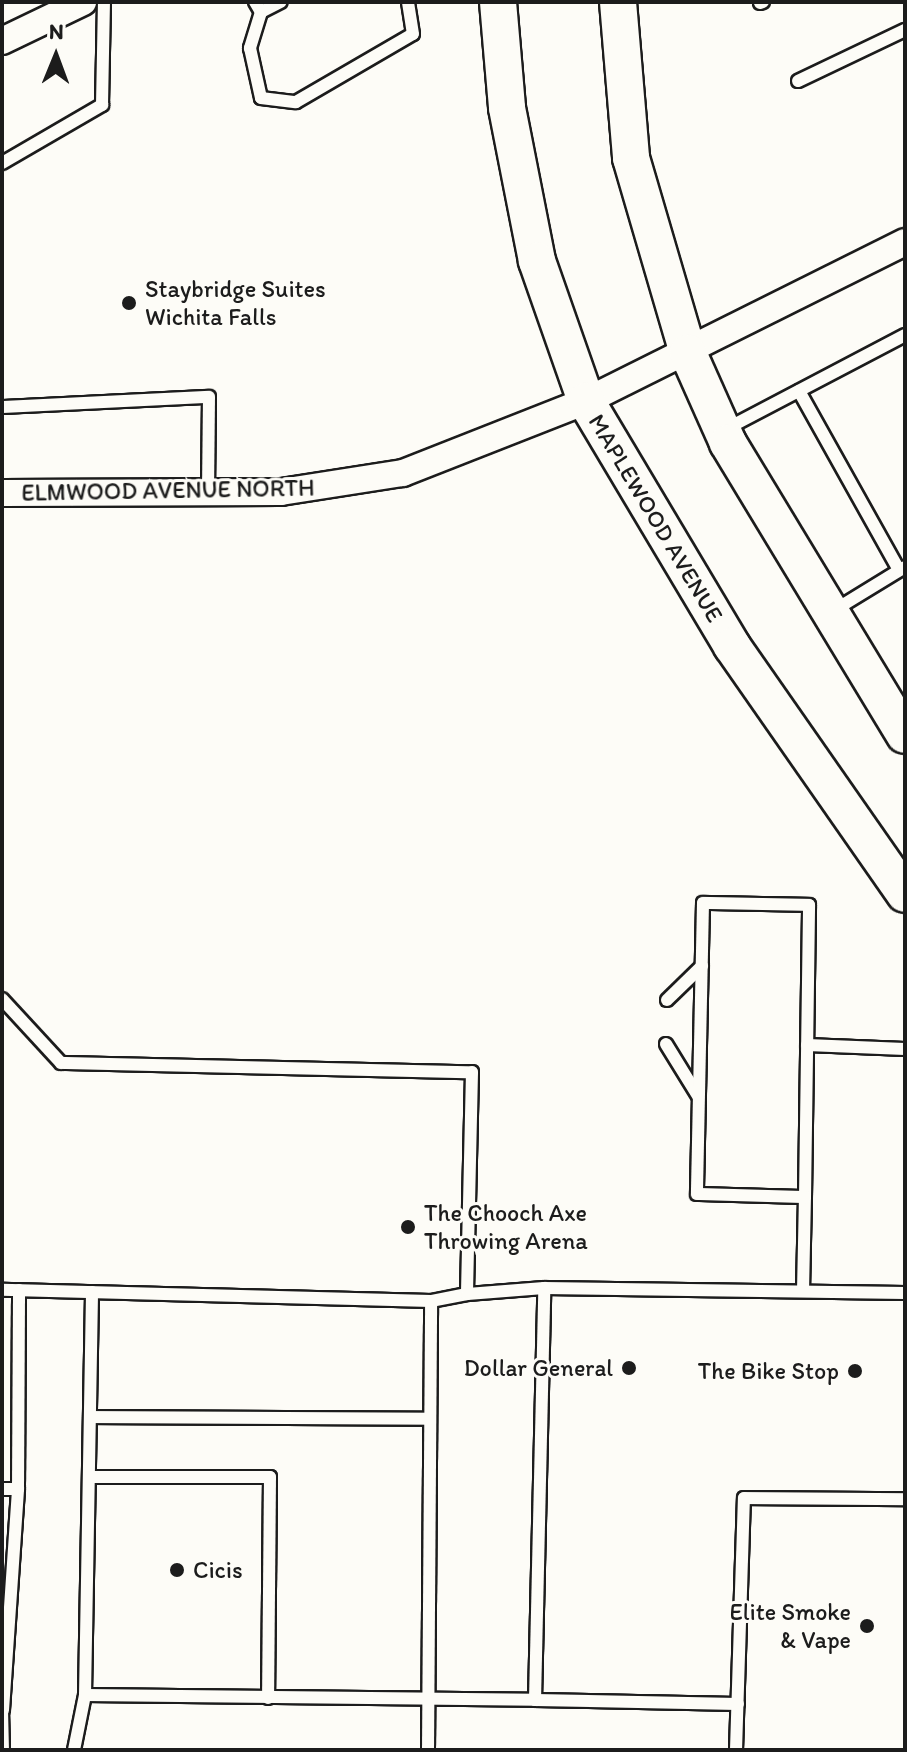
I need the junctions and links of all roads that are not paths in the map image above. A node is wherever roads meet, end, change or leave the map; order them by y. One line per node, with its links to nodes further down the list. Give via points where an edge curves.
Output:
1 (83, 2): 9 (street)
2 (104, 2): 11 (lane, via 102,105)
3 (281, 2): 7 (lane)
4 (408, 2): 7 (lane, via 413,34 296,102 261,98 250,48)
5 (498, 2): 16 (street, MAPLEWOOD AVENUE, via 507,108 537,261)
6 (618, 2): 14 (street, via 631,158)
7 (258, 7)
8 (905, 30): 10 (lane)
9 (2, 41)
10 (798, 81)
11 (2, 163)
12 (905, 242): 14 (street, ELMWOOD AVENUE NORTH)
13 (905, 335): 15 (lane)
14 (688, 353): 16 (street, ELMWOOD AVENUE NORTH); 18 (street)
15 (799, 391): 18 (lane); 21 (lane)
16 (586, 401): 20 (street, ELMWOOD AVENUE NORTH, via 403,473 281,492); 24 (street, MAPLEWOOD AVENUE, via 732,646)
17 (2, 407): 20 (lane, via 209,397)
18 (723, 431): 22 (street)
19 (2, 493): 20 (street, ELMWOOD AVENUE NORTH)
20 (208, 493)
21 (902, 568): 22 (lane)
22 (831, 613): 23 (street)
23 (905, 735)
24 (905, 894)
25 (702, 966): 27 (lane); 29 (lane, via 703,903 809,905); 31 (lane)
26 (2, 999): 39 (lane, via 61,1063 472,1072)
27 (667, 1000)
28 (666, 1044): 31 (lane)
29 (807, 1045): 30 (lane); 32 (lane)
30 (905, 1049)
31 (699, 1097): 32 (lane, via 697,1194)
32 (805, 1197): 36 (lane)
33 (544, 1288): 36 (lane); 39 (lane); 49 (lane)
34 (2, 1290): 35 (lane)
35 (19, 1290): 37 (lane); 45 (lane)
36 (803, 1291): 38 (lane)
37 (92, 1292): 40 (lane); 41 (lane)
38 (905, 1293)
39 (467, 1294): 40 (lane)
40 (431, 1301): 42 (lane)
41 (90, 1417): 42 (lane); 43 (lane)
42 (430, 1419): 50 (lane)
43 (89, 1477): 47 (lane); 48 (lane, via 270,1477)
44 (2, 1489): 45 (lane)
45 (18, 1489): 52 (lane)
46 (905, 1499): 51 (lane, via 744,1498)
47 (85, 1695): 48 (lane); 54 (lane)
48 (268, 1698): 50 (lane)
49 (535, 1700): 50 (lane); 51 (lane)
50 (428, 1701): 55 (lane)
51 (738, 1704): 56 (lane)
52 (3, 1710): 53 (lane)
53 (3, 1750)
54 (74, 1750)
55 (428, 1750)
56 (736, 1750)

